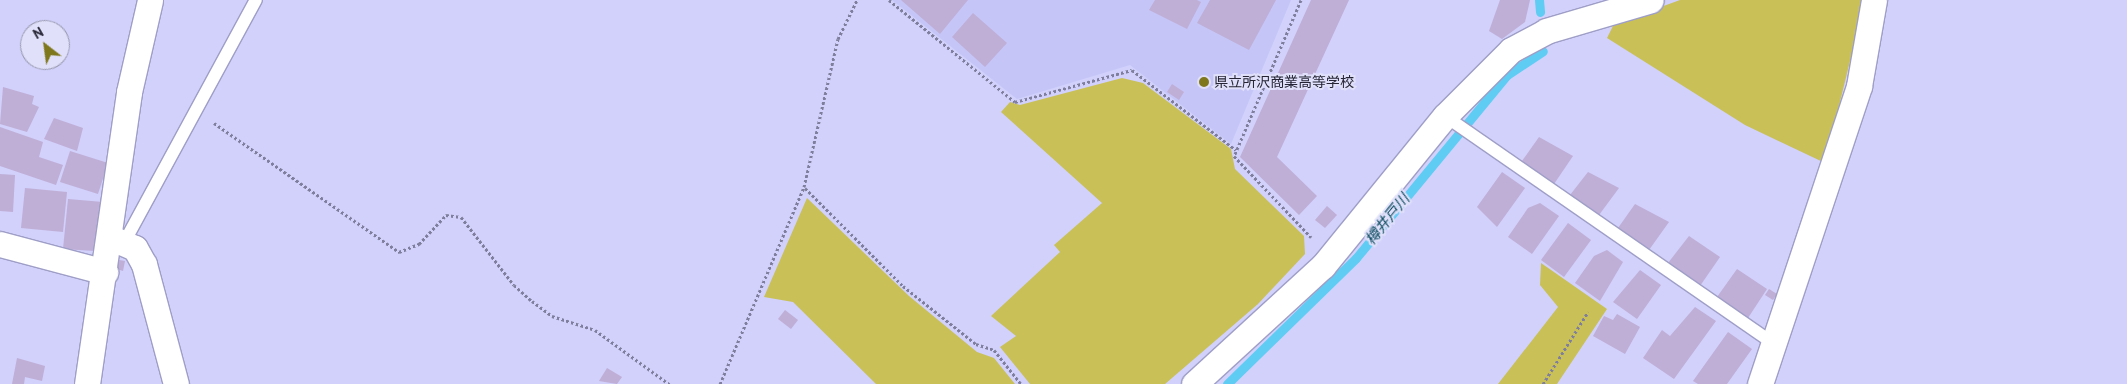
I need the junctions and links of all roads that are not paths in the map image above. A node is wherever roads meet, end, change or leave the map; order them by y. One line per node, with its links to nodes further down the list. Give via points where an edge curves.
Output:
1 (150, 0): 6 (street, via 129,92)
2 (256, 0): 6 (lane, via 197,111)
3 (1652, 0): 5 (street, via 1546,31 1511,50)
4 (1874, 0): 9 (street, via 1859,86)
5 (1444, 116): 9 (lane); 12 (street, via 1330,258 1246,341)
6 (117, 239): 8 (street); 11 (street, via 144,264)
7 (0, 244): 8 (street)
8 (105, 272): 10 (street)
9 (1774, 344): 13 (street)
10 (87, 384)
11 (176, 384)
12 (1194, 384)
13 (1760, 384)

